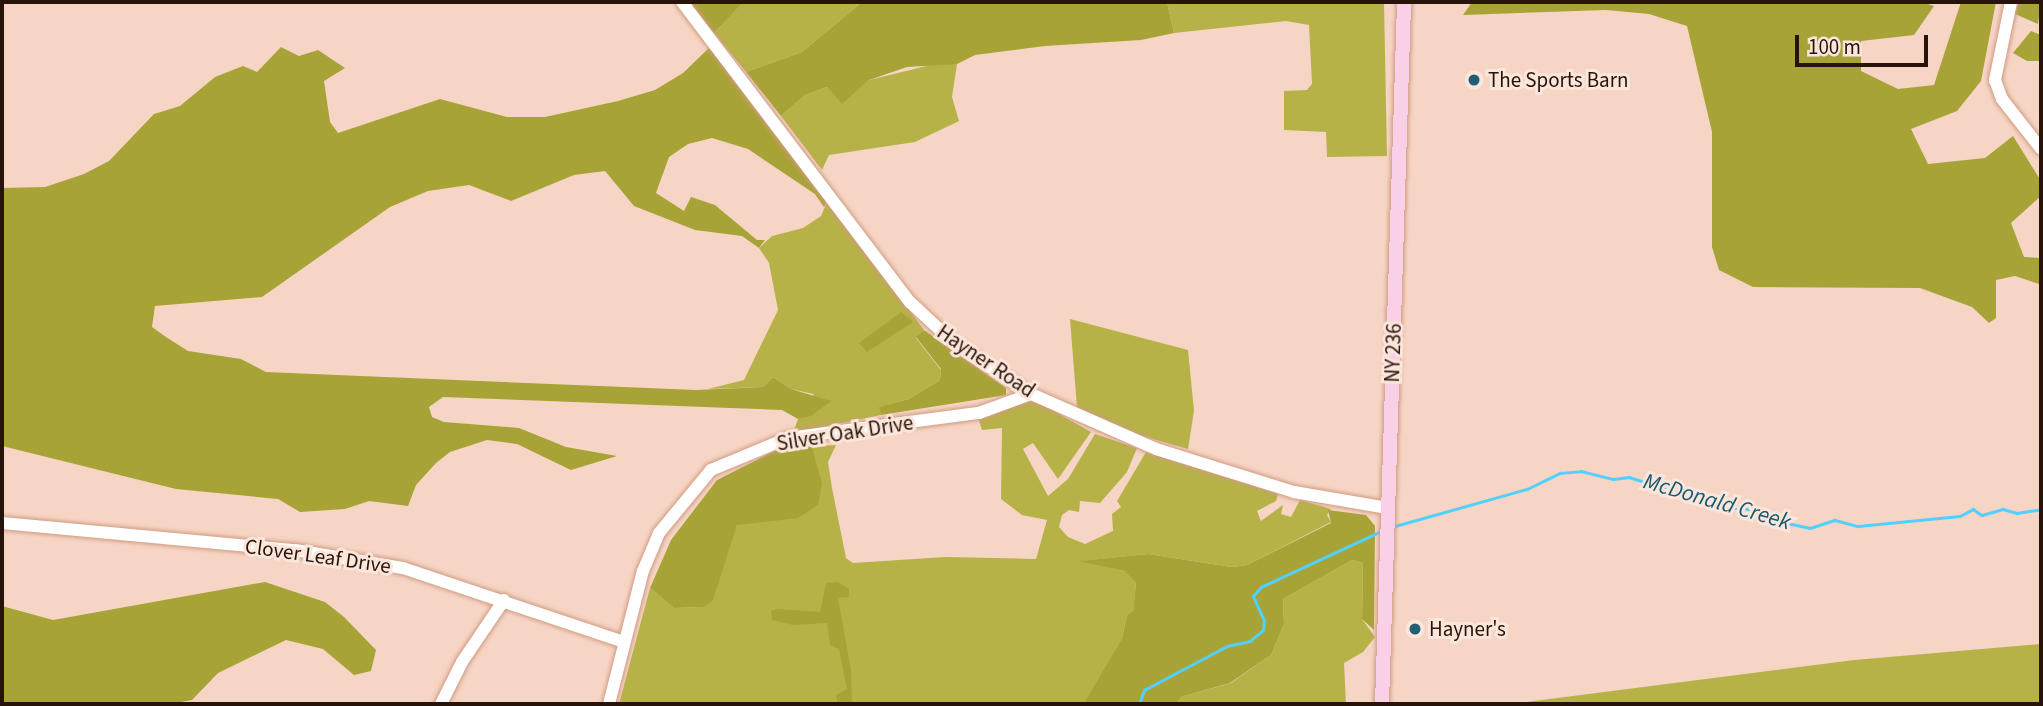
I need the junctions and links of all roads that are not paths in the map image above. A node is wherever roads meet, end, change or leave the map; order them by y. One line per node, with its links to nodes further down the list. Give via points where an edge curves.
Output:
1 (682, 2): 5 (street, Hayner Road, via 910,302 957,346)
2 (1404, 2): 6 (main road, NY 236 / NY 236)
3 (2011, 2): 4 (street, via 1995,80 2002,99)
4 (2041, 149)
5 (1031, 394): 6 (street, Hayner Road, via 1156,449 1304,495); 9 (street, Silver Oak Drive, via 979,413 788,439 711,471 659,533 643,571)
6 (1388, 508): 12 (main road, NY 236 / NY 236)
7 (2, 523): 8 (street, Clover Leaf Drive, via 295,550 403,568)
8 (504, 600): 9 (street, Clover Leaf Drive); 10 (street, via 462,662)
9 (624, 642): 11 (street, Silver Oak Drive)
10 (441, 704)
11 (609, 704)
12 (1382, 704)

